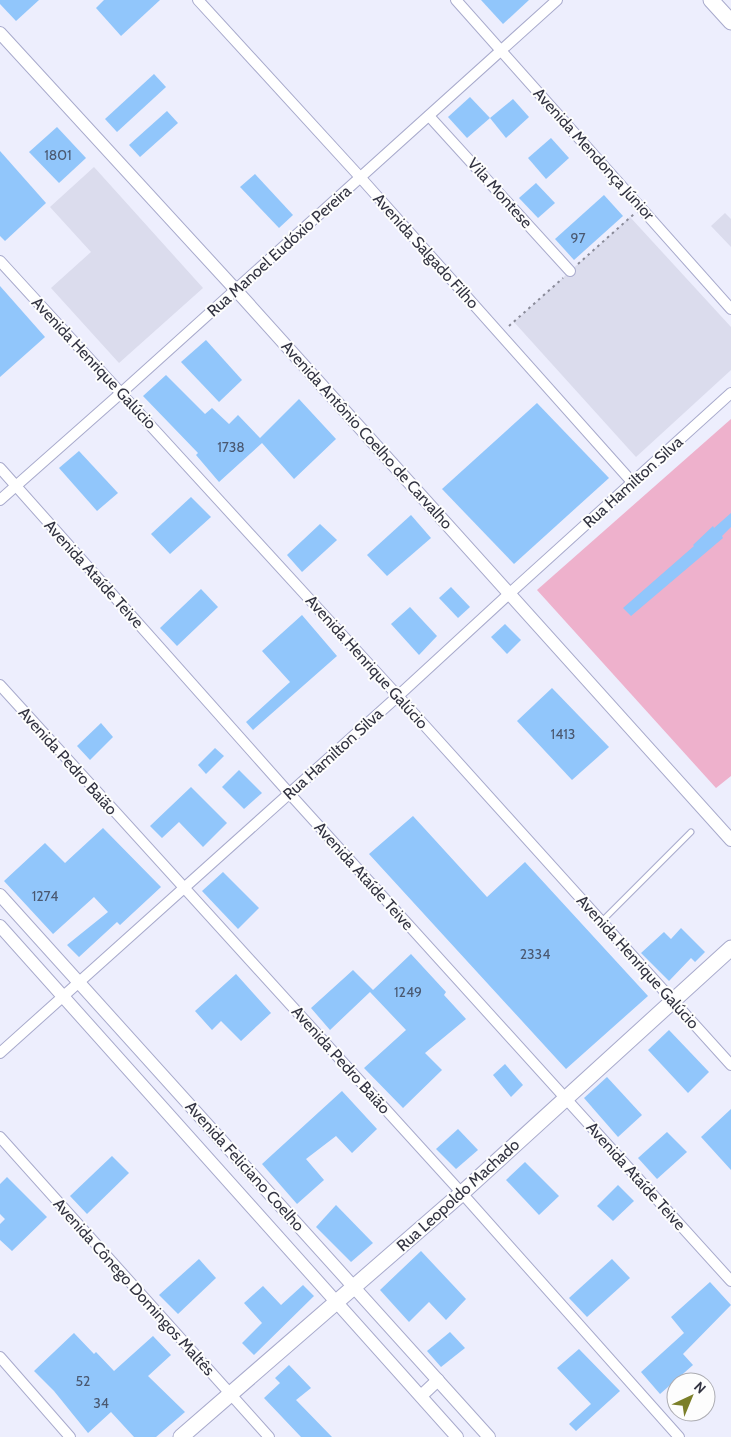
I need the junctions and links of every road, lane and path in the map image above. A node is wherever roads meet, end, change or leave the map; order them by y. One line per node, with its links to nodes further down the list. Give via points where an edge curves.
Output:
1 (198, 0): 9 (street, Avenida Salgado Filho)
2 (456, 0): 7 (street, Avenida Mendonça Júnior)
3 (557, 0): 7 (street, Rua Manoel Eudóxio Pereira)
4 (712, 0): 5 (main road)
5 (731, 22)
6 (0, 33): 12 (street, Avenida Antônio Coelho de Carvalho)
7 (502, 50): 8 (street, Rua Manoel Eudóxio Pereira); 13 (street, Avenida Mendonça Júnior)
8 (429, 116): 9 (street, Rua Manoel Eudóxio Pereira); 11 (street, Vila Montese)
9 (360, 177): 12 (street, Rua Manoel Eudóxio Pereira); 17 (street, Avenida Salgado Filho)
10 (0, 261): 14 (street, Avenida Henrique Galúcio)
11 (570, 271)
12 (235, 290): 14 (street, Rua Manoel Eudóxio Pereira); 20 (street, Avenida Antônio Coelho de Carvalho)
13 (731, 309)
14 (122, 393): 18 (street, Rua Manoel Eudóxio Pereira); 22 (street, Avenida Henrique Galúcio)
15 (731, 393): 17 (street, Rua Hamilton Silva)
16 (0, 468): 18 (street, Avenida Ataíde Teive)
17 (632, 482): 20 (street, Rua Hamilton Silva)
18 (16, 486): 19 (street, Rua Manoel Eudóxio Pereira); 23 (street, Avenida Ataíde Teive)
19 (0, 500)
20 (510, 593): 22 (street, Rua Hamilton Silva); 25 (street, Avenida Antônio Coelho de Carvalho)
21 (0, 685): 26 (street, Avenida Pedro Baião)
22 (398, 696): 23 (street, Rua Hamilton Silva); 28 (street, Avenida Henrique Galúcio)
23 (289, 793): 26 (street, Rua Hamilton Silva); 36 (street, Avenida Ataíde Teive)
24 (691, 832): 28 (lane)
25 (731, 840)
26 (183, 888): 31 (street, Rua Hamilton Silva); 40 (street, Avenida Pedro Baião)
27 (0, 895): 31 (street, Avenida Feliciano Coelho)
28 (602, 921): 33 (street, Avenida Henrique Galúcio)
29 (0, 926): 32 (street, Avenida Feliciano Coelho)
30 (731, 948): 33 (main road, Rua Leopoldo Machado)
31 (79, 982): 32 (street, Rua Hamilton Silva); 37 (street, Avenida Feliciano Coelho)
32 (64, 996): 34 (street, Rua Hamilton Silva); 39 (street, Avenida Feliciano Coelho)
33 (674, 1001): 35 (street, Avenida Henrique Galúcio); 36 (main road, Rua Leopoldo Machado)
34 (0, 1053)
35 (731, 1065)
36 (566, 1098): 40 (main road, Rua Leopoldo Machado); 41 (street, Avenida Ataíde Teive)
37 (218, 1135): 39 (street); 42 (street, Avenida Feliciano Coelho)
38 (0, 1137): 46 (street, Avenida Cônego Domingos Maltês)
39 (201, 1150): 43 (street, Avenida Feliciano Coelho)
40 (462, 1193): 42 (main road, Rua Leopoldo Machado); 53 (street, Avenida Pedro Baião)
41 (731, 1281)
42 (354, 1287): 43 (main road, Rua Leopoldo Machado); 45 (street, Avenida Feliciano Coelho)
43 (337, 1302): 46 (main road, Rua Leopoldo Machado); 47 (street, Avenida Feliciano Coelho)
44 (0, 1356): 48 (street)
45 (438, 1380): 47 (street); 52 (street, Avenida Feliciano Coelho)
46 (229, 1395): 49 (main road, Rua Leopoldo Machado); 50 (street, Avenida Cônego Domingos Maltês)
47 (421, 1396): 51 (street, Avenida Feliciano Coelho)
48 (70, 1437)
49 (181, 1437)
50 (269, 1437)
51 (457, 1437)
52 (489, 1437)
53 (679, 1437)

